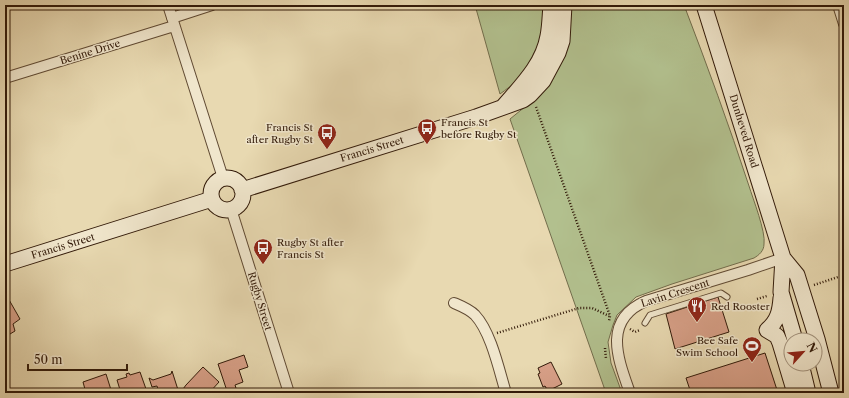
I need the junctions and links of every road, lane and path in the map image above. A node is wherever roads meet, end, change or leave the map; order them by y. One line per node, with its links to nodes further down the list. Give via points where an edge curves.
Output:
1 (168, 5): 7 (street)
2 (212, 5): 7 (street, Benine Drive)
3 (551, 5): 11 (street, via 548,38 543,53 528,79)
4 (564, 5): 11 (street, Francis Street, via 562,41 546,77 523,100)
5 (704, 5): 16 (street, Dunheved Road)
6 (840, 7): 8 (street)
7 (173, 22): 9 (street, Benine Drive); 12 (street)
8 (844, 24)
9 (5, 78)
10 (535, 104): 24 (path)
11 (502, 108): 13 (street, Francis Street)
12 (223, 178): 13 (street, via 233,179); 14 (street, via 214,184)
13 (242, 190): 15 (street, via 241,199 236,207)
14 (212, 199): 15 (street, via 218,206); 17 (street, Francis Street)
15 (231, 209): 30 (street, Rugby Street)
16 (783, 258): 20 (street, Dunheved Road); 25 (street, Lavin Crescent, via 646,301 629,311); 35 (street, Dunheved Road, via 798,275)
17 (5, 264)
18 (844, 275): 19 (path)
19 (808, 287)
20 (778, 293): 22 (path); 27 (street, Dunheved Road); 33 (street, via 779,317 767,330 777,336)
21 (727, 297): 26 (lane, via 720,293 650,315)
22 (757, 299)
23 (454, 303): 28 (street, via 474,314)
24 (610, 316): 25 (path); 28 (path, via 592,308 579,308)
25 (621, 324): 26 (path, via 635,332); 32 (street, Lavin Crescent, via 617,347)
26 (645, 326)
27 (792, 332)
28 (488, 336): 31 (street)
29 (803, 372): 34 (street)
30 (289, 393)
31 (506, 393)
32 (630, 393)
33 (795, 393)
34 (808, 393)
35 (831, 393)

